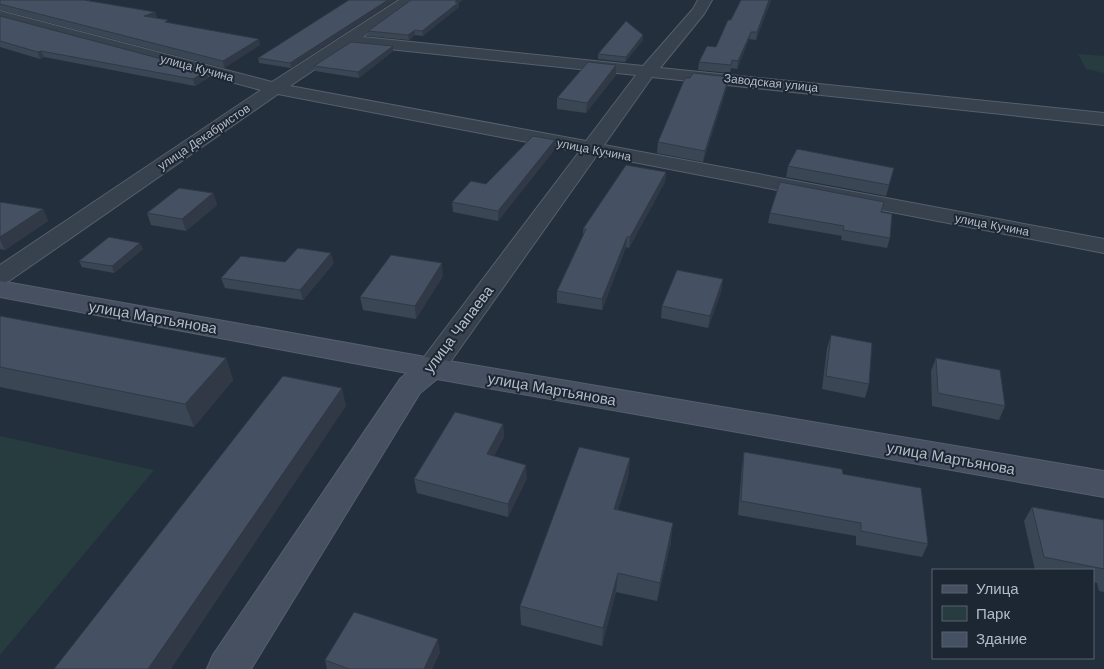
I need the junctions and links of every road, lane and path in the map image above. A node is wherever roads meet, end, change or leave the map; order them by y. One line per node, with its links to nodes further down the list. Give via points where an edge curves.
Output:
1 (409, 0): 4 (street, улица Декабристов)
2 (705, 0): 5 (street, улица Чапаева)
3 (2, 9): 6 (street, улица Кучина)
4 (348, 40): 5 (street, Заводская улица); 6 (street, улица Декабристов)
5 (648, 71): 7 (street, Заводская улица); 8 (street, улица Чапаева)
6 (275, 88): 8 (street, улица Кучина); 10 (street, улица Декабристов)
7 (1104, 119)
8 (589, 149): 9 (street, улица Кучина); 12 (street, улица Чапаева)
9 (1104, 246)
10 (0, 276)
11 (0, 289): 12 (main road, улица Мартьянова)
12 (431, 368): 13 (main road, улица Мартьянова); 14 (main road, улица Чапаева, via 410,386)
13 (1104, 484)
14 (228, 669)

